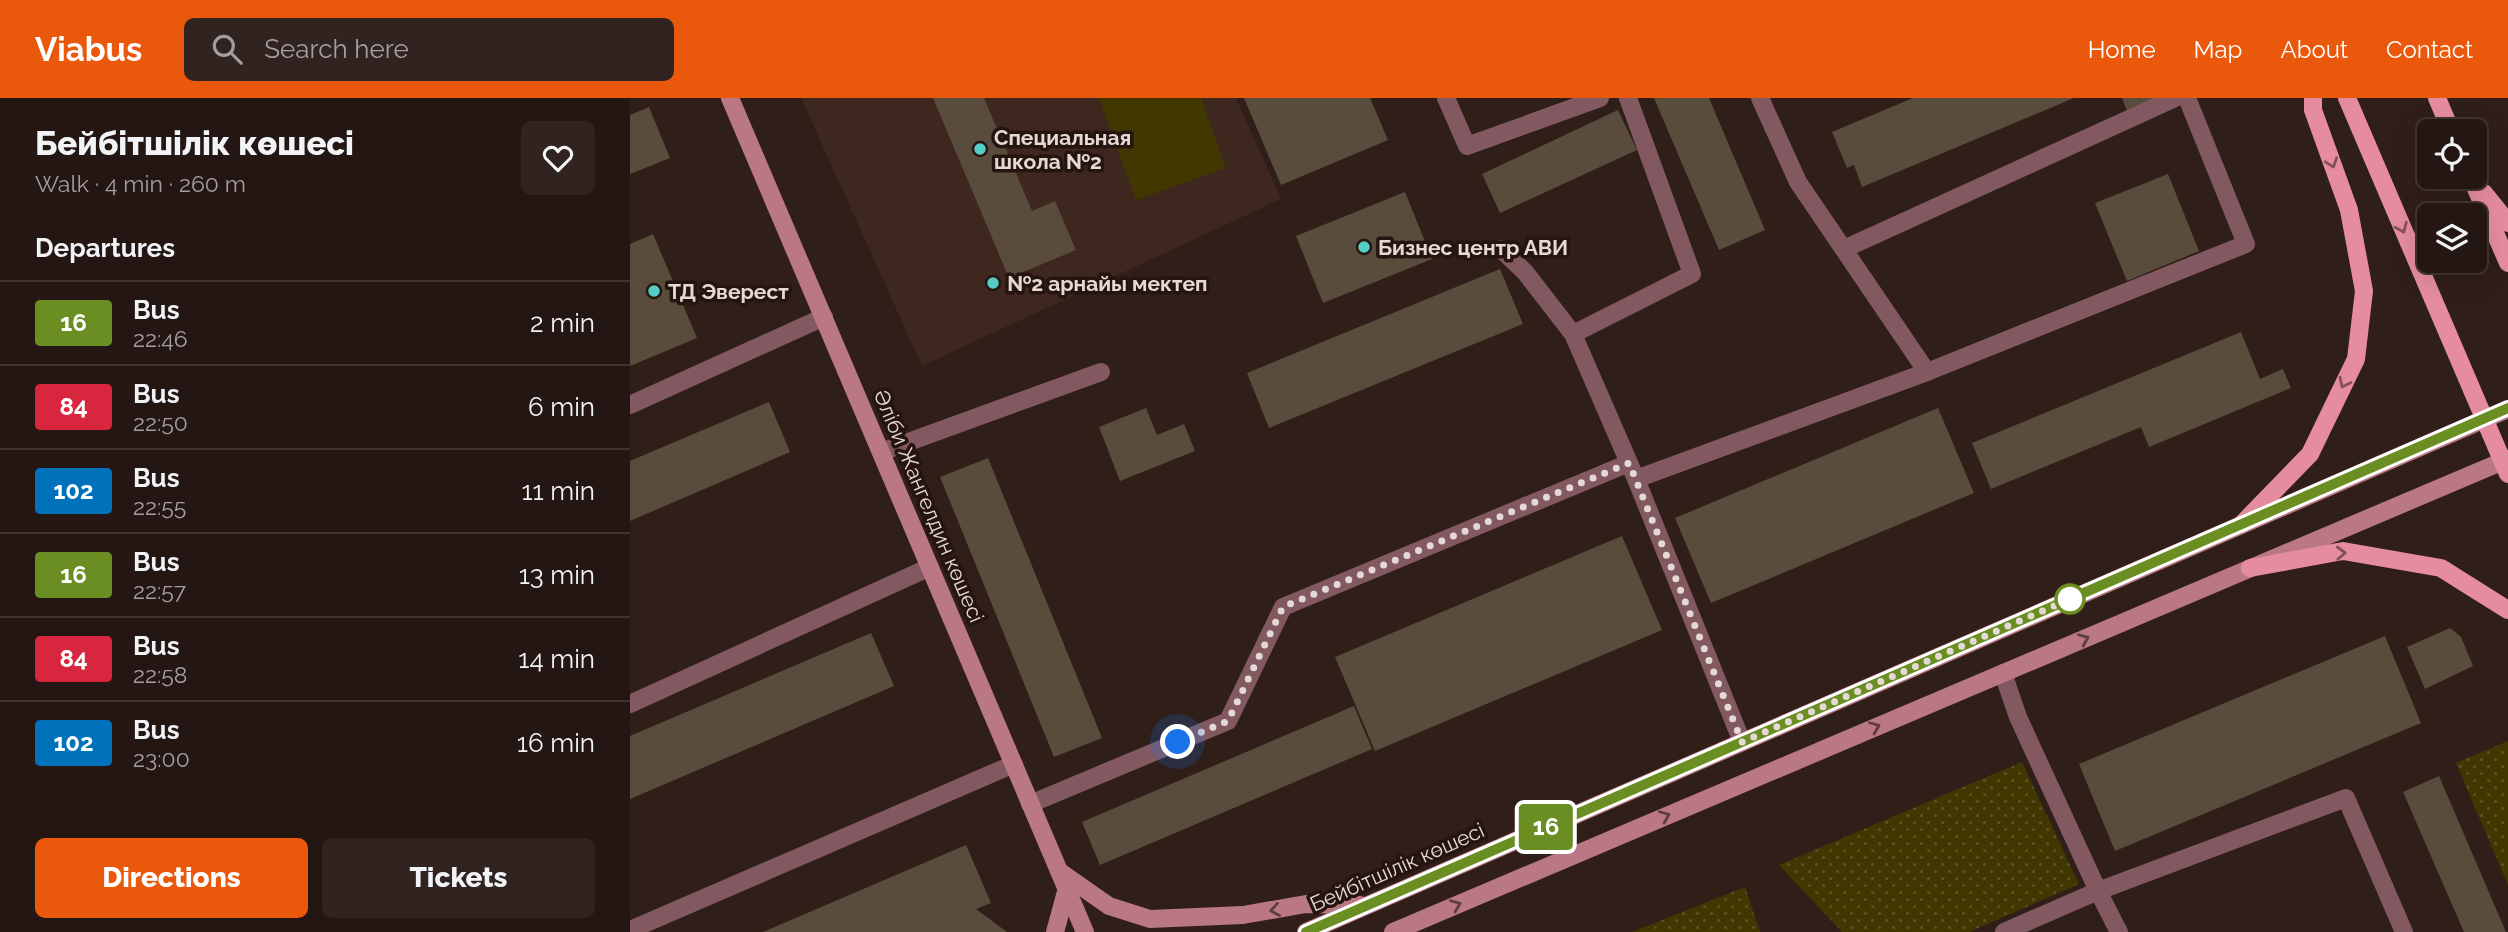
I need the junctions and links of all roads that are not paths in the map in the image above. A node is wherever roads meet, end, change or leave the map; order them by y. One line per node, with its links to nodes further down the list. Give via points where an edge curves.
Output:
1 (730, 98): 18 (main road, Әліби Жангелдин көшесі)
2 (1446, 98): 3 (lane, via 1466,146)
3 (1600, 98)
4 (1628, 98): 19 (lane, via 1692,274)
5 (1760, 98): 16 (lane, via 1798,182)
6 (2175, 98): 16 (lane)
7 (2187, 98): 21 (lane, via 2246,244)
8 (2313, 98): 28 (main road, one-way to 28, via 2313,110 2349,210 2364,291 2356,359 2310,454)
9 (2347, 98): 24 (main road, one-way to 24)
10 (2437, 98): 11 (main road)
11 (2446, 119)
12 (2476, 189): 17 (main road)
13 (2481, 189): 14 (main road)
14 (2508, 223)
15 (1501, 249): 19 (lane)
16 (1844, 249): 21 (lane)
17 (2508, 263)
18 (824, 317): 22 (lane); 25 (main road, Әліби Жангелдин көшесі)
19 (1573, 334): 27 (lane)
20 (1101, 372): 25 (lane)
21 (1927, 372): 27 (lane)
22 (630, 405)
23 (2508, 408): 24 (main road, Бейбітшілік көшесі)
24 (2483, 419): 26 (main road); 28 (main road, Бейбітшілік көшесі)
25 (881, 452): 29 (main road, Әліби Жангелдин көшесі)
26 (2506, 465): 30 (main road)
27 (1632, 471): 34 (lane); 36 (lane, via 1283,607 1228,721)
28 (2242, 524): 34 (main road, Бейбітшілік көшесі)
29 (930, 568): 33 (lane); 35 (main road, Әліби Жангелдин көшесі)
30 (2250, 568): 31 (main road, one-way to 31, via 2343,551 2441,568); 32 (main road, one-way to 30)
31 (2508, 610)
32 (2003, 673): 39 (lane, via 2018,717); 45 (main road, one-way to 32)
33 (630, 704)
34 (1742, 742): 40 (main road, Бейбітшілік көшесі)
35 (1014, 764): 36 (main road, Әліби Жангелдин көшесі); 41 (lane)
36 (1030, 804): 37 (main road, Әліби Жангелдин көшесі)
37 (1059, 871): 38 (main road, Әліби Жангелдин көшесі); 40 (main road, one-way to 37, via 1306,904 1243,915 1150,919 1108,906)
38 (1067, 888): 42 (main road); 43 (main road, Әліби Жангелдин көшесі)
39 (2098, 891): 46 (lane); 47 (lane); 48 (lane, via 2346,798)
40 (1367, 905): 44 (main road, Бейбітшілік көшесі)
41 (630, 930)
42 (1055, 932)
43 (1085, 932)
44 (1306, 932)
45 (1393, 932)
46 (2004, 932)
47 (2119, 932)
48 (2404, 932)

